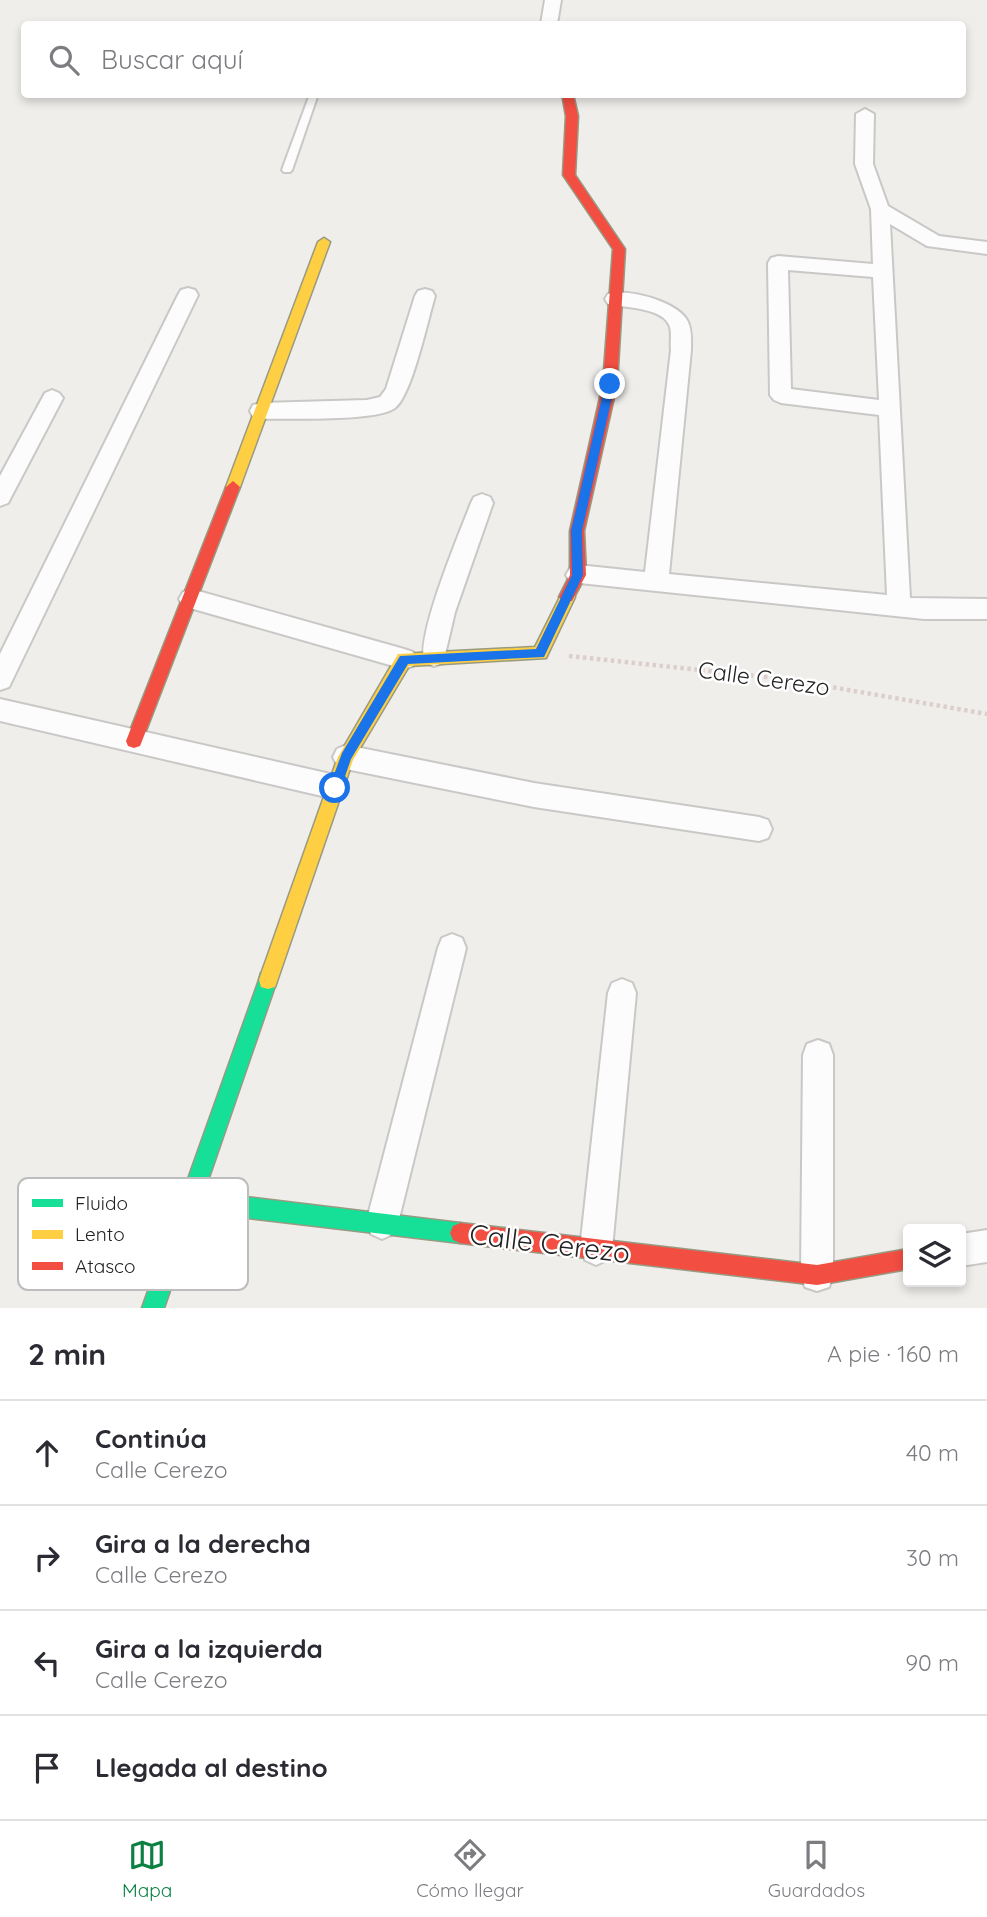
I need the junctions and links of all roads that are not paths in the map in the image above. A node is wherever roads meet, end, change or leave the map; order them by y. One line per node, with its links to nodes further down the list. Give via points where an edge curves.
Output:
1 (553, 0): 2 (street)
2 (548, 21)
3 (313, 98): 6 (lane)
4 (569, 98): 13 (street, via 569,175 619,249)
5 (865, 114): 7 (street, via 864,164)
6 (287, 170)
7 (880, 209): 9 (street, via 934,242); 10 (street)
8 (324, 242): 16 (street)
9 (987, 248)
10 (883, 271): 15 (street); 15 (street, via 778,263 781,396)
11 (188, 295): 26 (street)
12 (425, 296): 16 (street, via 396,392 387,403 367,408)
13 (615, 299): 19 (street, via 610,384 576,531); 20 (street, via 666,310 677,320 680,331)
14 (51, 398): 17 (street)
15 (890, 409): 22 (street)
16 (261, 411): 21 (street)
17 (0, 497)
18 (482, 503): 24 (street, via 443,612)
19 (578, 575): 20 (street); 24 (street, via 540,653)
20 (656, 583): 22 (street)
21 (191, 600): 25 (street); 28 (street)
22 (899, 606): 23 (street)
23 (987, 609)
24 (434, 656): 25 (street)
25 (404, 659): 29 (street)
26 (0, 679)
27 (0, 710): 28 (street)
28 (134, 741): 30 (street)
29 (346, 757): 30 (street); 31 (street, via 534,795)
30 (335, 788): 35 (street)
31 (759, 829)
32 (452, 948): 37 (street)
33 (622, 993): 39 (street)
34 (818, 1055): 42 (street)
35 (198, 1178)
36 (248, 1207): 37 (street, Calle Cerezo)
37 (382, 1223): 39 (street, Calle Cerezo)
38 (987, 1246): 40 (street)
39 (596, 1249): 42 (street, Calle Cerezo)
40 (966, 1249)
41 (903, 1260): 42 (street, Calle Cerezo)
42 (817, 1275)
43 (159, 1290): 44 (street)
44 (153, 1308)

